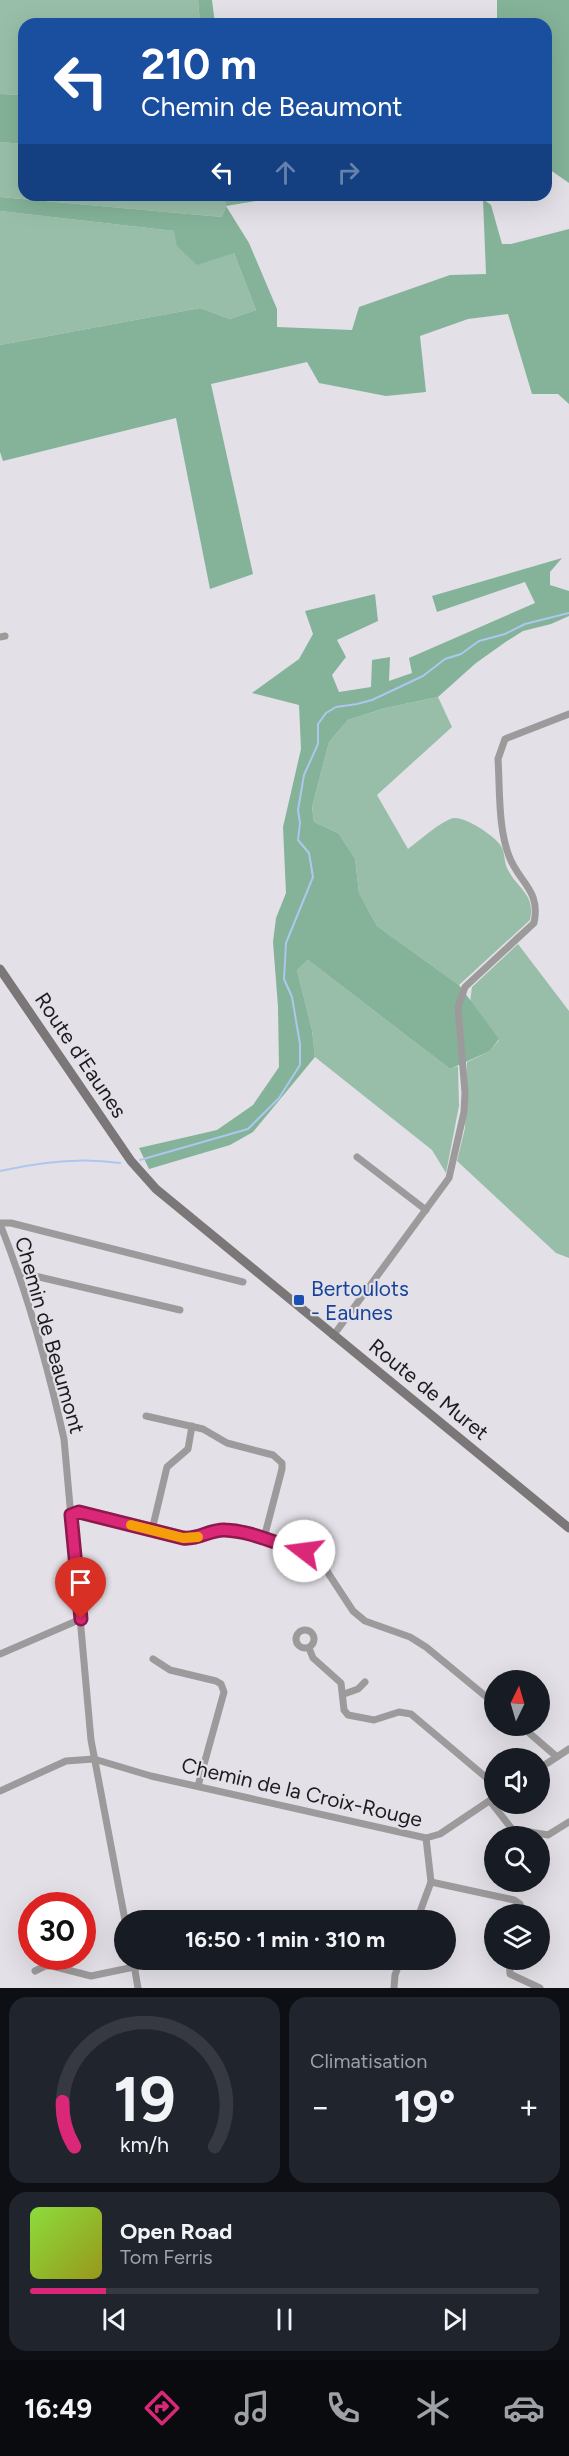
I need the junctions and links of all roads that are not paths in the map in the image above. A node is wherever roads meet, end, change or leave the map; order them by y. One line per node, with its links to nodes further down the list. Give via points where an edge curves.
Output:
1 (569, 714): 5 (street, via 505,739 500,750 502,825 509,857 536,901 536,914 534,923 465,987 459,1000 464,1112 449,1178)
2 (0, 969): 4 (main road, Route d'Eaunes)
3 (357, 1157): 5 (street)
4 (131, 1161): 10 (main road, Route de Muret, via 156,1189)
5 (426, 1210): 10 (street)
6 (0, 1224): 7 (street, Chemin de Beaumont); 8 (street, via 22,1226)
7 (18, 1272): 9 (street); 13 (street, Chemin de Beaumont, via 60,1420)
8 (243, 1282)
9 (180, 1310)
10 (333, 1336): 14 (main road, Route de Muret)
11 (146, 1416): 12 (street)
12 (192, 1426): 15 (street, via 186,1451 167,1467); 16 (street, via 227,1443 273,1455 282,1463)
13 (71, 1515): 15 (street, via 83,1512); 19 (street, Chemin de Beaumont)
14 (569, 1528)
15 (152, 1530): 16 (street, via 189,1539 224,1530)
16 (264, 1538): 17 (street)
17 (304, 1551)
18 (315, 1553): 25 (street, via 353,1611 365,1621 426,1647)
19 (81, 1619): 21 (street); 29 (street, Chemin de Beaumont)
20 (309, 1648): 24 (street, via 313,1658 339,1680)
21 (0, 1654)
22 (153, 1659): 32 (street, via 171,1670 216,1681 224,1692)
23 (365, 1682): 24 (street)
24 (344, 1694): 31 (street, via 348,1715 374,1720 399,1712 411,1714)
25 (484, 1695)
26 (533, 1736): 28 (street)
27 (569, 1749): 28 (street)
28 (558, 1757): 30 (street)
29 (94, 1759): 32 (street, Chemin de la Croix-Rouge); 33 (street, via 66,1761); 40 (street, Chemin de Beaumont)
30 (550, 1762)
31 (484, 1776)
32 (198, 1786): 37 (street, Chemin de la Croix-Rouge)
33 (0, 1791)
34 (484, 1804): 37 (street, Chemin de la Croix-Rouge, via 440,1834)
35 (502, 1814): 36 (street, via 512,1829 548,1835)
36 (569, 1822)
37 (426, 1838): 38 (street)
38 (431, 1882): 39 (street); 41 (street)
39 (520, 1904)
40 (123, 1910)
41 (421, 1910)
42 (120, 1970): 46 (street, via 92,1976 52,1966)
43 (135, 1970): 47 (street)
44 (397, 1970): 48 (street)
45 (510, 1970): 49 (street, via 510,1974)
46 (35, 1971)
47 (138, 1988)
48 (394, 1988)
49 (540, 1988)

